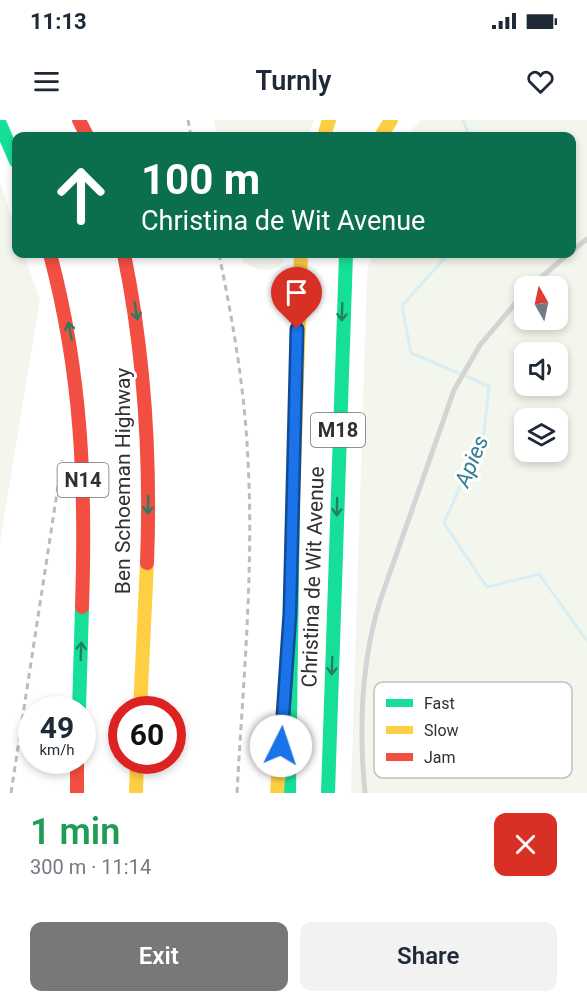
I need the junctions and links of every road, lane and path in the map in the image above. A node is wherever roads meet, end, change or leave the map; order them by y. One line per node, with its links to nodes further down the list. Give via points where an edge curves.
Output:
1 (0, 124): 2 (main road)
2 (12, 152)
3 (51, 258): 11 (main road, Ben Schoeman Highway / N14, one-way to 3, via 83,440 77,370)
4 (125, 258): 12 (main road, Ben Schoeman Highway, one-way to 12, via 142,343 147,397 148,492)
5 (301, 258): 10 (main road, Christina de Wit Avenue / M18)
6 (346, 258): 19 (main road, Christina de Wit Avenue / M18, one-way to 19)
7 (563, 258): 8 (lane)
8 (542, 276)
9 (514, 305): 20 (lane, via 480,345 454,390 373,622 363,711)
10 (290, 613): 17 (main road); 18 (main road, Christina de Wit Avenue / M18)
11 (79, 696)
12 (141, 696)
13 (77, 774): 15 (main road)
14 (137, 774): 16 (main road)
15 (76, 793)
16 (136, 793)
17 (277, 793)
18 (289, 793)
19 (328, 793)
20 (365, 793)

